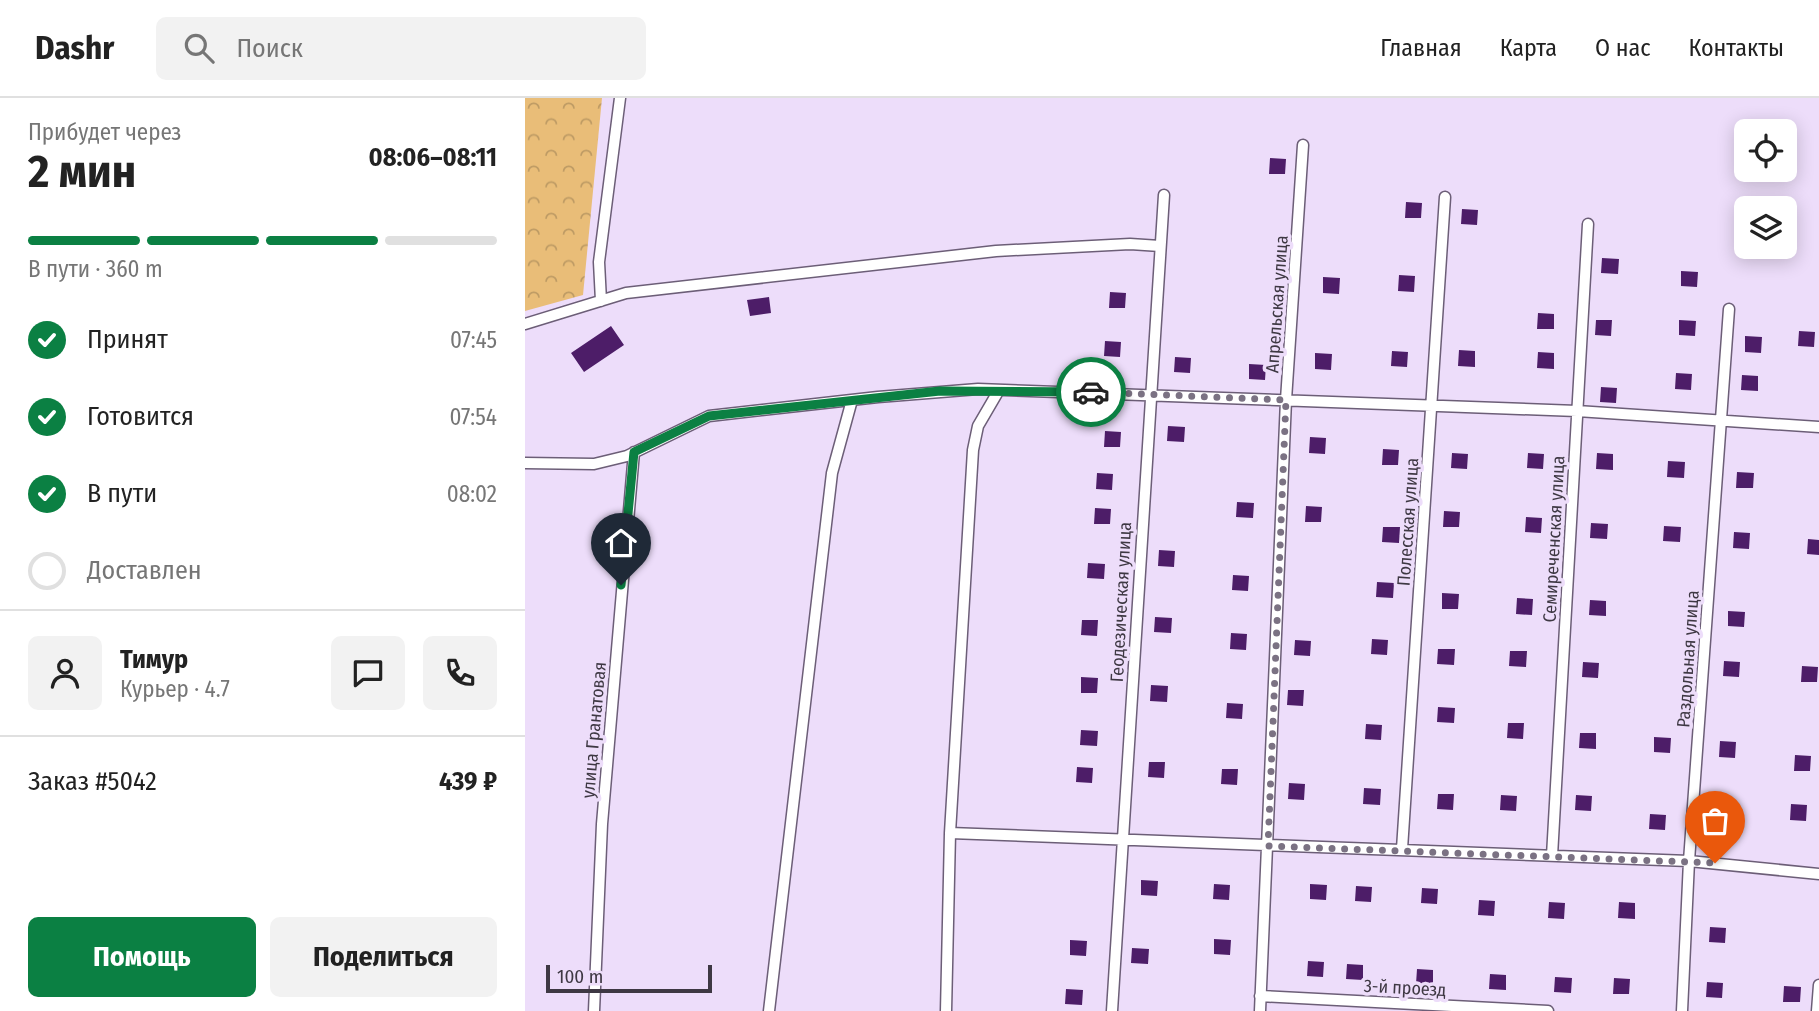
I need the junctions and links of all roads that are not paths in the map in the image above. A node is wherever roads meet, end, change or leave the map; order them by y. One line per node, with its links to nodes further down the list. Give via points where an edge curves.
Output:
1 (620, 98): 7 (street, via 599,262)
2 (1303, 145): 13 (street, Апрельская улица)
3 (1164, 195): 6 (street, Геодезическая улица)
4 (1445, 197): 14 (street, Полесская улица)
5 (1588, 224): 15 (street, Семиреченская улица)
6 (1160, 246): 7 (street, via 996,251 626,293); 11 (street, Геодезическая улица)
7 (601, 301): 9 (street)
8 (1729, 309): 16 (street, Раздольная улица)
9 (525, 324)
10 (999, 390): 11 (street); 12 (street); 20 (street, via 978,426 973,450)
11 (1149, 394): 13 (street); 21 (street, Геодезическая улица)
12 (852, 400): 18 (street, via 709,416); 30 (street, via 832,473)
13 (1286, 400): 14 (street); 22 (street, Апрельская улица)
14 (1431, 405): 15 (street); 23 (street, Полесская улица)
15 (1577, 411): 16 (street); 24 (street, Семиреченская улица)
16 (1721, 421): 17 (street); 25 (street, Раздольная улица)
17 (1819, 427)
18 (634, 452): 19 (street, via 594,464); 29 (street, улица Гранатовая, via 602,824)
19 (525, 463)
20 (950, 833): 21 (street); 31 (street)
21 (1122, 841): 22 (street); 32 (street, Геодезическая улица)
22 (1268, 846): 23 (street); 28 (street, Апрельская улица)
23 (1402, 849): 24 (street)
24 (1552, 856): 25 (street)
25 (1689, 860): 26 (street); 35 (street, Раздольная улица)
26 (1819, 874)
27 (1819, 985): 36 (street)
28 (1260, 996): 33 (street, Апрельская улица); 34 (street, 3-й проезд)
29 (594, 1011)
30 (769, 1011)
31 (946, 1011)
32 (1112, 1011)
33 (1260, 1011)
34 (1548, 1011)
35 (1682, 1011)
36 (1817, 1011)

